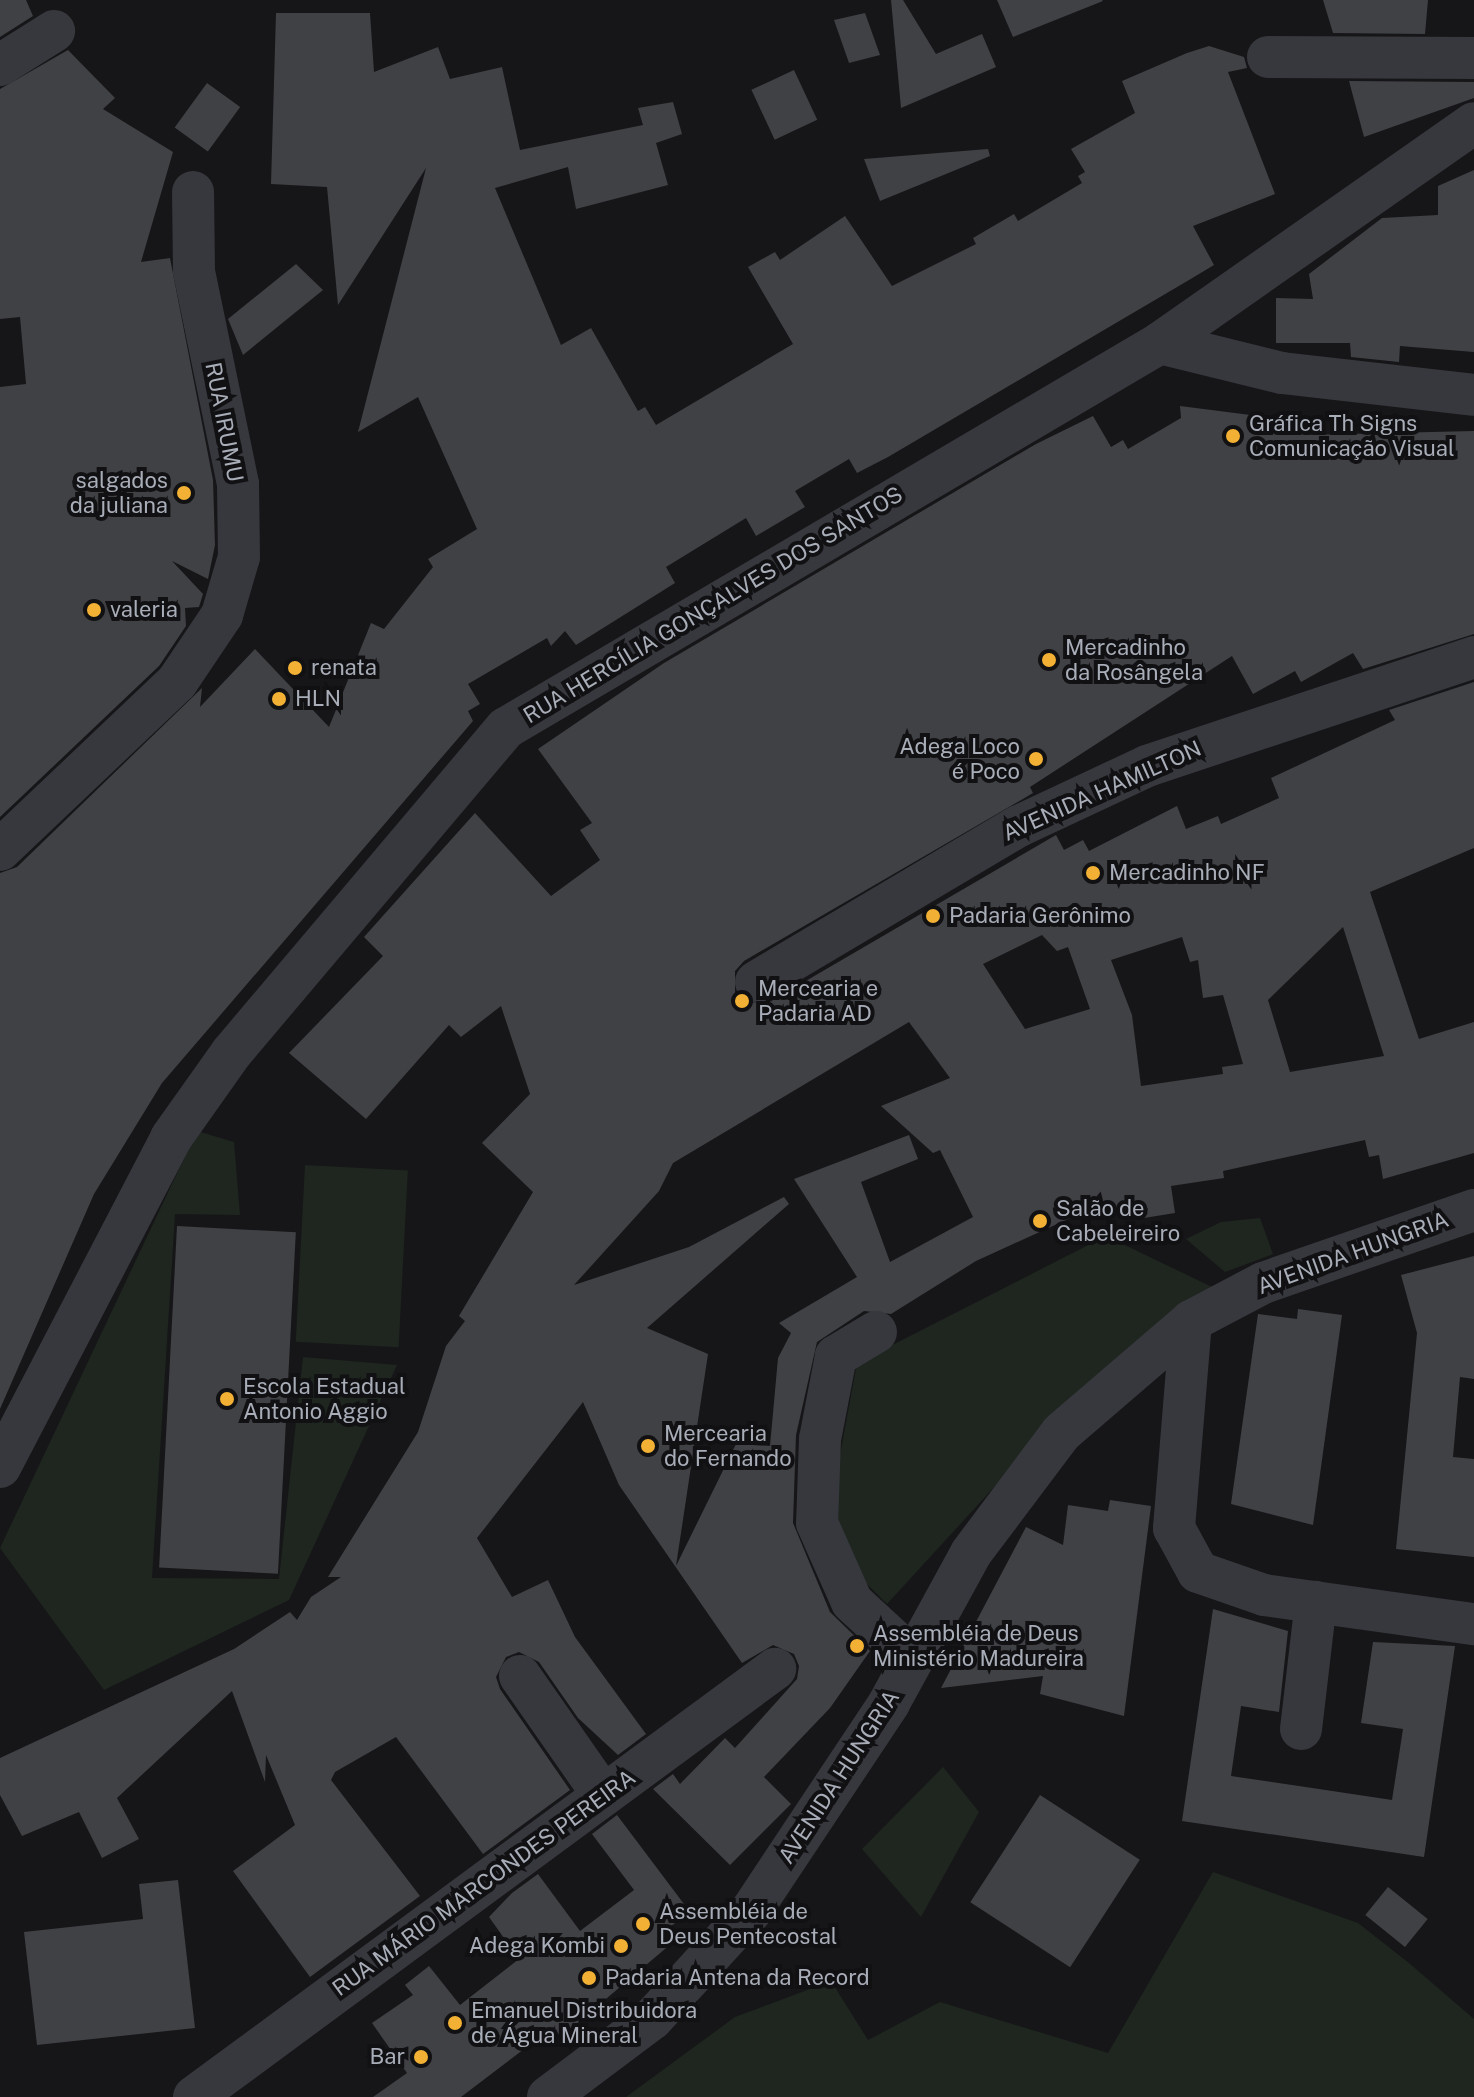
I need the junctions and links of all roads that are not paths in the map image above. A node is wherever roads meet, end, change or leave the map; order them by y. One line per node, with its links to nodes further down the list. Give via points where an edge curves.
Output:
1 (54, 31): 4 (street)
2 (1268, 57): 3 (street)
3 (1474, 58)
4 (0, 65)
5 (1474, 123): 7 (street, RUA HERCÍLIA GONÇALVES DOS SANTOS)
6 (193, 192): 10 (street, RUA IRUMU, via 194,271 238,484 239,557 226,600 177,682)
7 (1160, 343): 8 (street, via 1282,373); 15 (street, RUA HERCÍLIA GONÇALVES DOS SANTOS, via 552,697 483,750 232,1052 171,1138)
8 (1474, 395)
9 (1474, 657): 11 (street, AVENIDA HAMILTON, via 1147,766 1019,826)
10 (0, 850)
11 (756, 982)
12 (1474, 1210): 13 (street, AVENIDA HUNGRIA, via 1263,1283)
13 (1191, 1321): 16 (street, via 1174,1528 1184,1553 1198,1572 1225,1585); 18 (street, AVENIDA HUNGRIA, via 1061,1433 1011,1491)
14 (876, 1332): 18 (street, via 836,1356 820,1439 817,1523 852,1602)
15 (0, 1467)
16 (1316, 1602): 17 (street); 21 (street)
17 (1474, 1624)
18 (913, 1658): 24 (street, AVENIDA HUNGRIA, via 828,1800 705,1969)
19 (775, 1669): 22 (street, RUA MÁRIO MARCONDES PEREIRA)
20 (520, 1676): 22 (street)
21 (1301, 1729)
22 (603, 1795): 23 (street, RUA MÁRIO MARCONDES PEREIRA)
23 (194, 2097)
24 (548, 2097)

